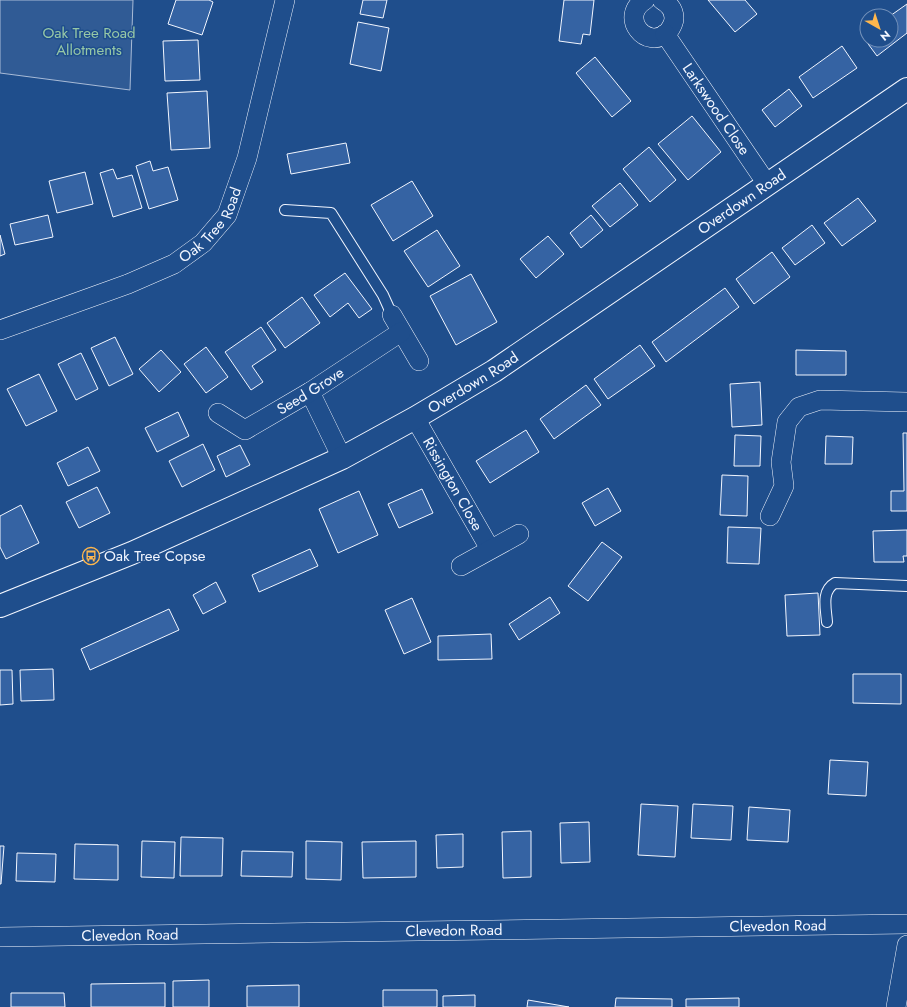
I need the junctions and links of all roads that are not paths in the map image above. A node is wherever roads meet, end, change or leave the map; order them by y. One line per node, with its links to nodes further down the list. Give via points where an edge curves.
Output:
1 (285, 0): 9 (street, Oak Tree Road, via 247,158 227,215 203,243 174,264 128,284)
2 (645, 0): 4 (street, via 639,4 634,16 637,28 646,37 659,37)
3 (662, 0): 4 (street, via 669,5 674,17 670,30)
4 (665, 34): 6 (street, Larkswood Close)
5 (907, 89): 6 (street, Overdown Road)
6 (767, 184): 15 (street, Overdown Road, via 494,371)
7 (285, 210): 8 (lane, via 331,213 383,295)
8 (392, 315): 10 (street)
9 (0, 330)
10 (401, 332): 11 (street); 12 (street, Seed Grove)
11 (419, 361)
12 (310, 392): 14 (street, Seed Grove, via 245,430); 16 (street)
13 (907, 402): 17 (street, via 820,400 799,407 787,422 781,462 784,486)
14 (218, 413)
15 (415, 418): 16 (street, Overdown Road); 19 (street, Rissington Close)
16 (342, 458): 22 (street, Overdown Road, via 132,552)
17 (770, 516)
18 (519, 534): 19 (street)
19 (490, 549): 20 (street)
20 (461, 566)
21 (907, 586): 23 (lane, via 835,583 829,586 826,596)
22 (0, 606)
23 (827, 622)
24 (907, 924): 25 (street, Clevedon Road)
25 (0, 937)
26 (907, 945): 27 (street)
27 (900, 1002)

